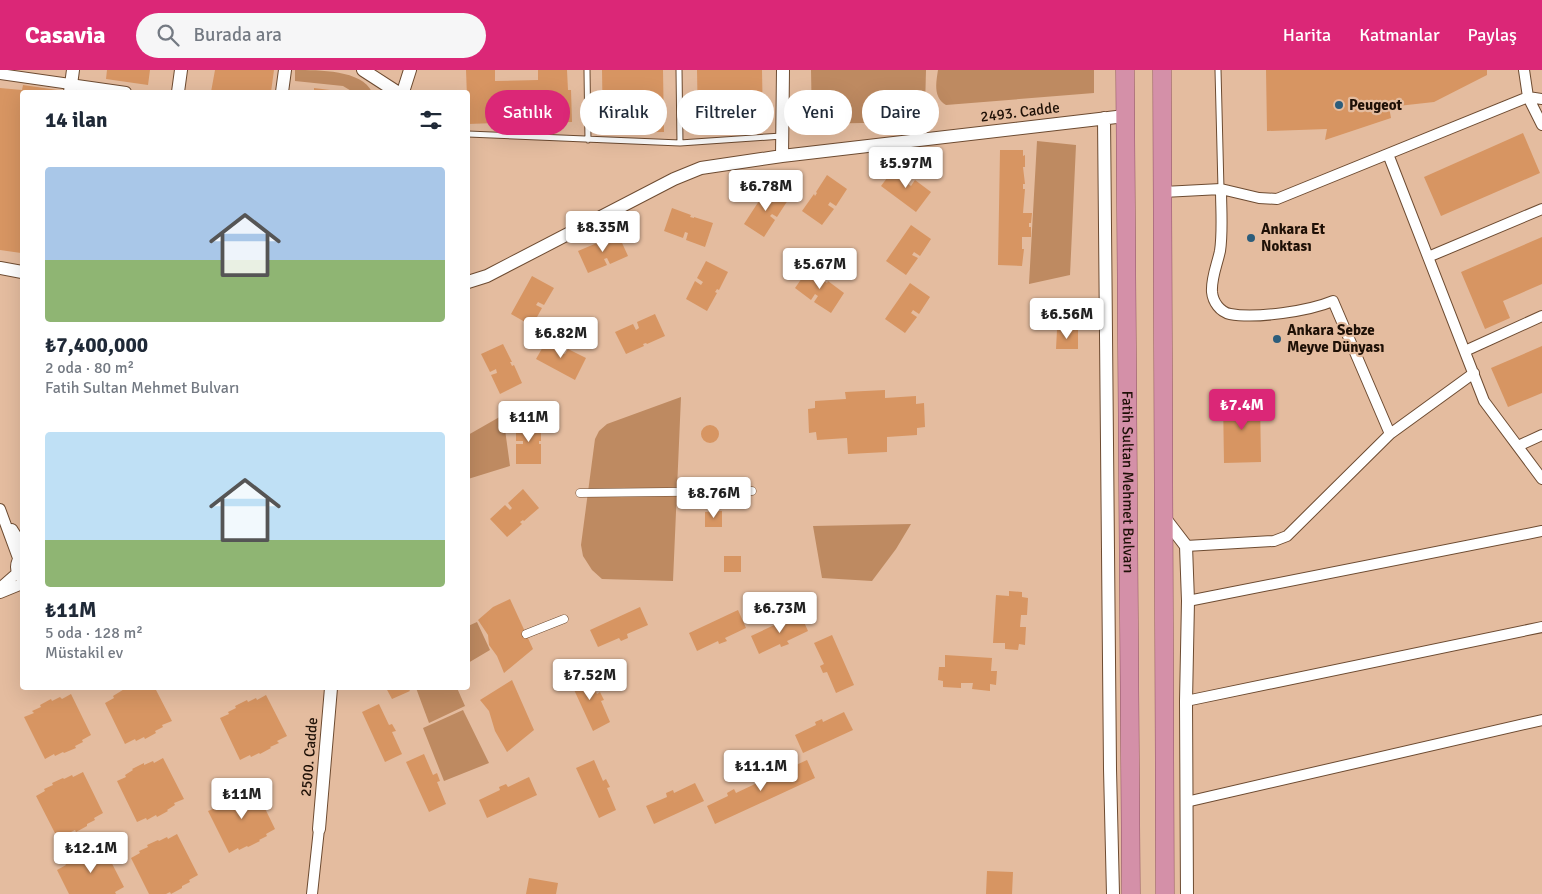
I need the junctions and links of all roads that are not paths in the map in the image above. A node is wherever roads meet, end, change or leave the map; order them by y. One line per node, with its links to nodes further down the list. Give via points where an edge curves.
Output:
1 (73, 70): 14 (street)
2 (181, 70): 16 (street)
3 (285, 70): 17 (street)
4 (363, 70): 18 (street)
5 (410, 70): 19 (street)
6 (586, 70): 27 (lane)
7 (679, 70): 28 (lane)
8 (783, 70): 26 (street)
9 (1125, 70): 22 (highway, Fatih Sultan Mehmet Bulvarı)
10 (1162, 70): 32 (highway)
11 (1218, 70): 31 (lane)
12 (1524, 70): 20 (street)
13 (0, 74): 14 (street)
14 (70, 88): 15 (street)
15 (98, 90)
16 (178, 90)
17 (282, 90)
18 (394, 90)
19 (404, 90)
20 (1528, 97): 21 (street); 24 (street); 29 (street)
21 (1542, 99)
22 (1125, 116): 23 (street, 2493. Cadde); 68 (highway, Fatih Sultan Mehmet Bulvarı)
23 (1104, 118): 30 (street, 2493. Cadde); 67 (street)
24 (1542, 125)
25 (470, 134): 27 (lane)
26 (782, 136): 28 (lane); 30 (street)
27 (588, 140): 28 (lane)
28 (680, 143)
29 (1388, 154): 31 (street, via 1276,199); 34 (street)
30 (782, 156): 37 (street, 2493. Cadde, via 701,168 686,174 487,276)
31 (1221, 189): 32 (street); 41 (street, via 1220,250 1212,278 1212,294 1218,307 1229,314 1263,315 1317,308 1333,301)
32 (1163, 192): 48 (highway)
33 (1542, 209): 34 (street)
34 (1428, 257): 39 (street)
35 (0, 268): 36 (street)
36 (20, 272)
37 (470, 281)
38 (1542, 316): 39 (street)
39 (1465, 351): 40 (street)
40 (1474, 373): 41 (street); 43 (street, via 1484,401)
41 (1390, 434): 51 (street, via 1287,536 1274,541)
42 (1542, 435): 43 (street)
43 (1518, 446): 44 (street)
44 (1542, 479)
45 (752, 491): 46 (street)
46 (580, 493)
47 (1, 511): 50 (street); 52 (street)
48 (1163, 516): 51 (street); 69 (highway)
49 (1542, 531): 57 (street)
50 (20, 542)
51 (1186, 546): 57 (street)
52 (20, 556): 53 (street, via 16,563)
53 (20, 576): 55 (street)
54 (20, 585): 56 (street)
55 (0, 588)
56 (0, 593)
57 (1188, 601): 62 (street)
58 (564, 619): 60 (street)
59 (1542, 627): 62 (street)
60 (526, 634)
61 (331, 690): 65 (street, 2500. Cadde)
62 (1186, 701): 64 (street)
63 (1542, 720): 64 (street)
64 (1186, 802): 70 (street)
65 (319, 829): 66 (street)
66 (312, 894)
67 (1113, 894)
68 (1131, 894)
69 (1166, 894)
70 (1187, 894)

